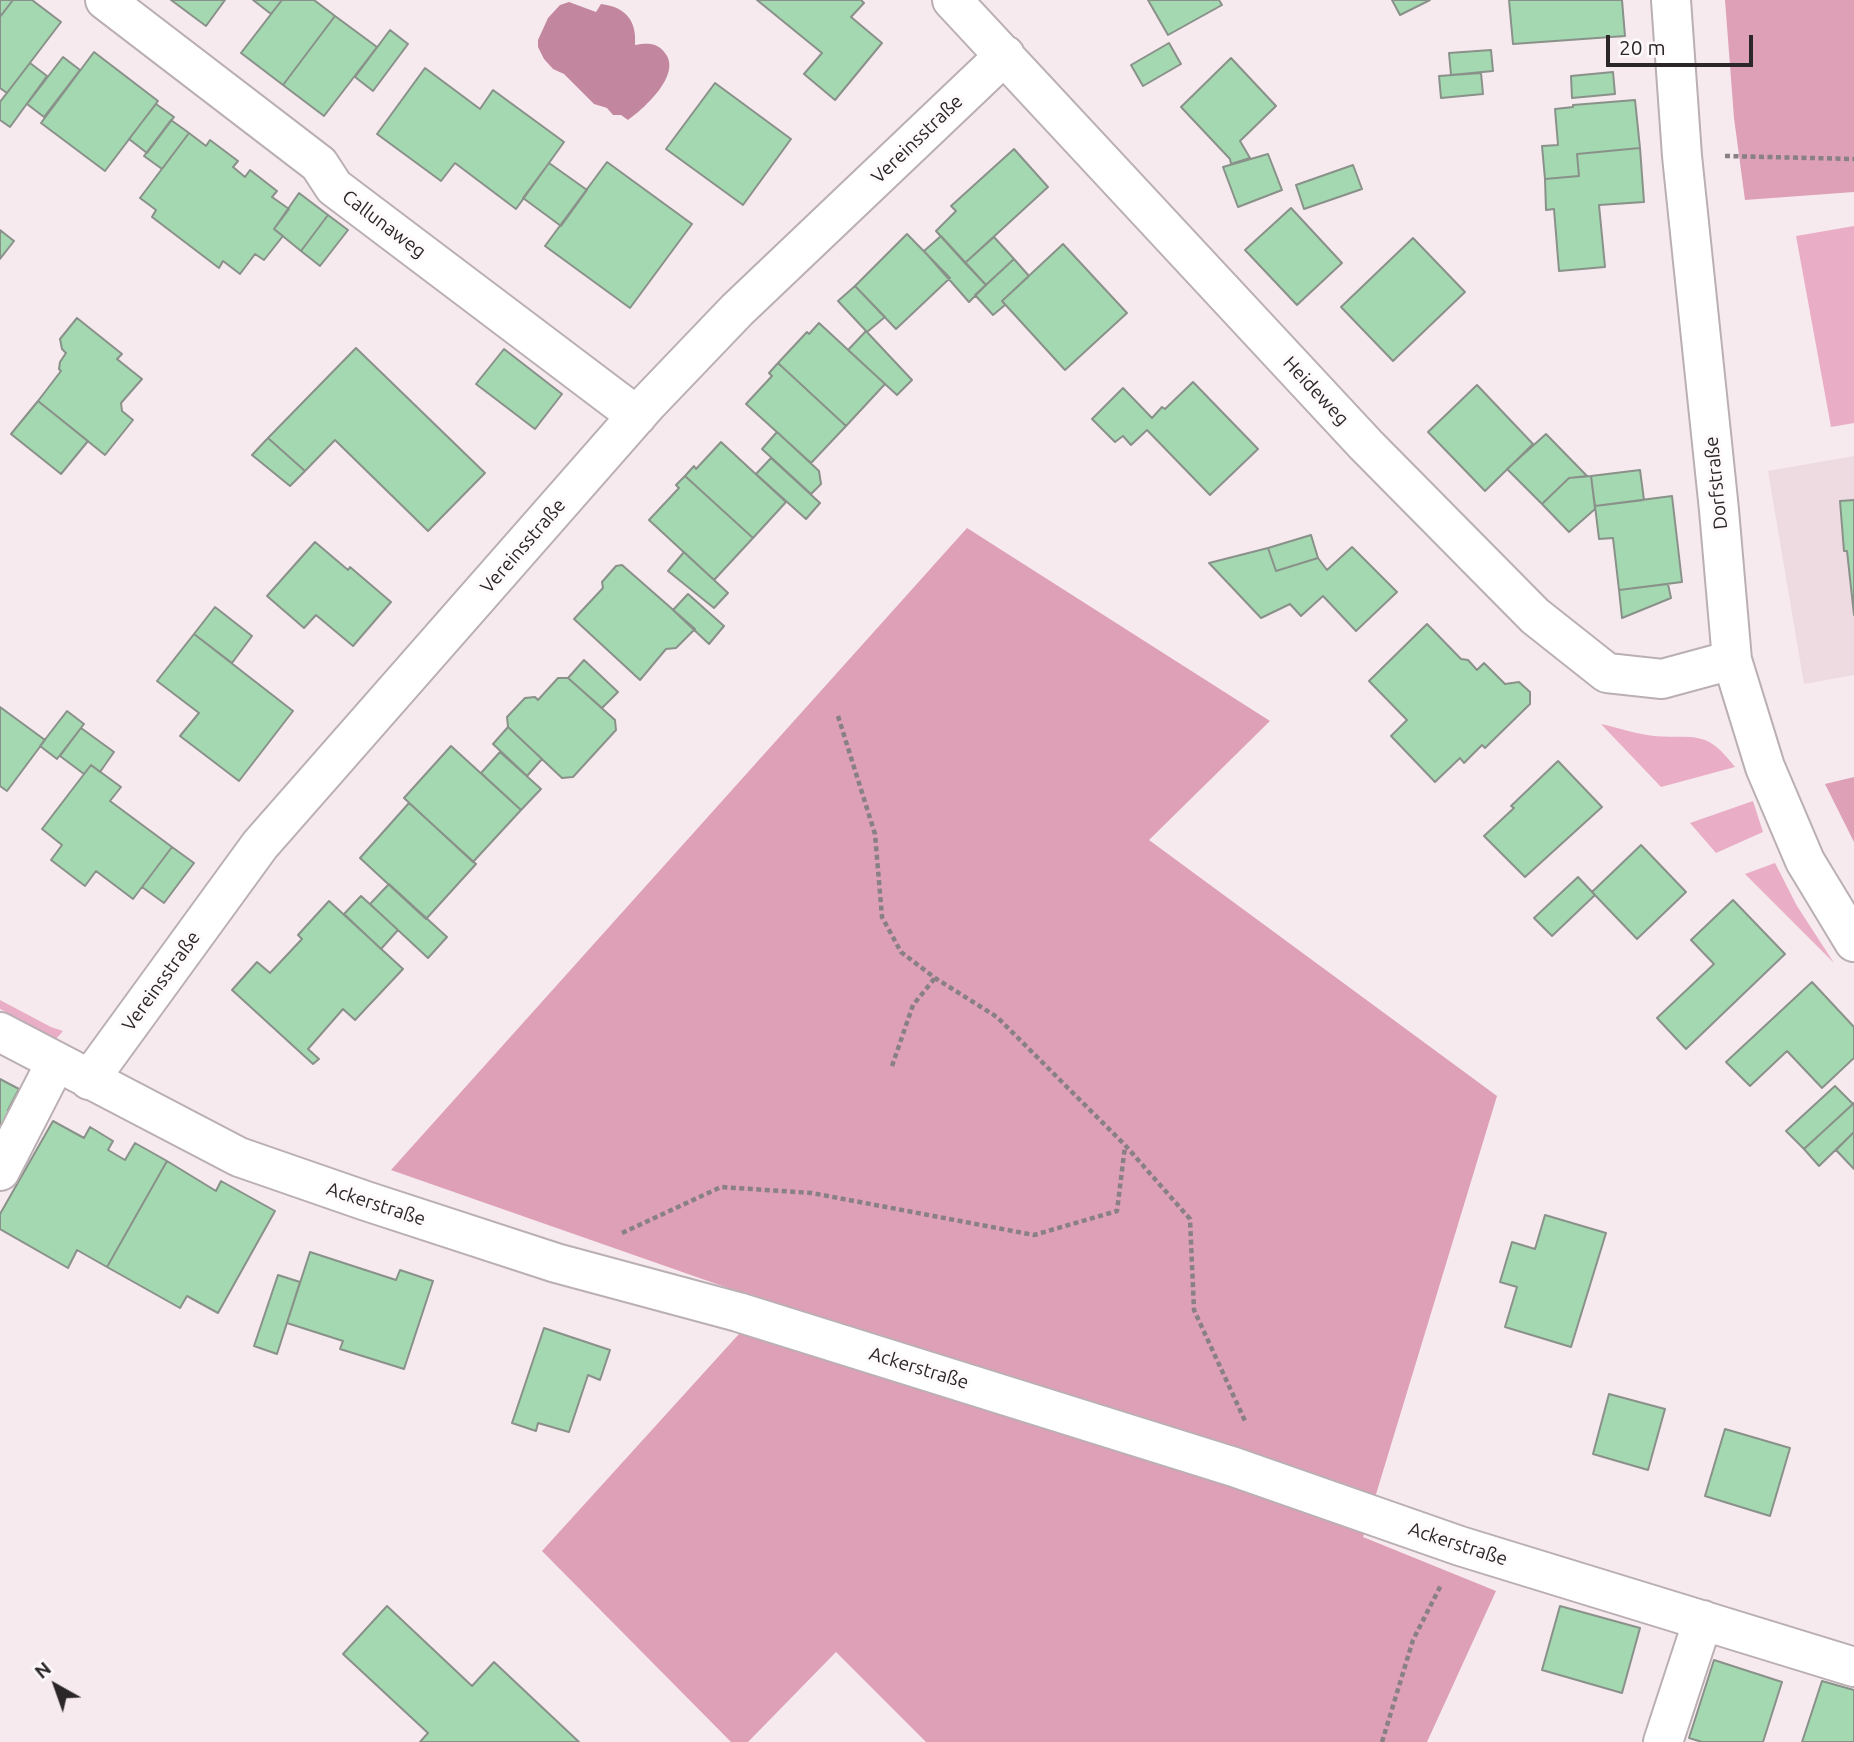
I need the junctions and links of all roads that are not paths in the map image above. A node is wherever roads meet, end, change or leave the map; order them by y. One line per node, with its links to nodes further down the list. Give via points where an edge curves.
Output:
1 (105, 0): 5 (street, Callunaweg, via 319,164 334,187)
2 (952, 0): 4 (street, Heideweg)
3 (1671, 0): 6 (street, Dorfstraße)
4 (1005, 55): 5 (street, Vereinsstraße, via 737,310); 6 (street, Heideweg, via 1366,445 1535,616 1607,673 1662,679)
5 (637, 416): 9 (street, Vereinsstraße, via 260,845)
6 (1732, 660): 7 (street, Dorfstraße, via 1765,767 1805,861)
7 (1854, 942)
8 (0, 1032): 9 (street, Ackerstraße)
9 (73, 1071): 10 (street, Vereinsstraße); 11 (street, Ackerstraße, via 239,1157 366,1201 556,1263 738,1312 1234,1467 1460,1546)
10 (0, 1171)
11 (1703, 1620): 12 (street, Ackerstraße); 13 (street)
12 (1854, 1667)
13 (1663, 1742)

